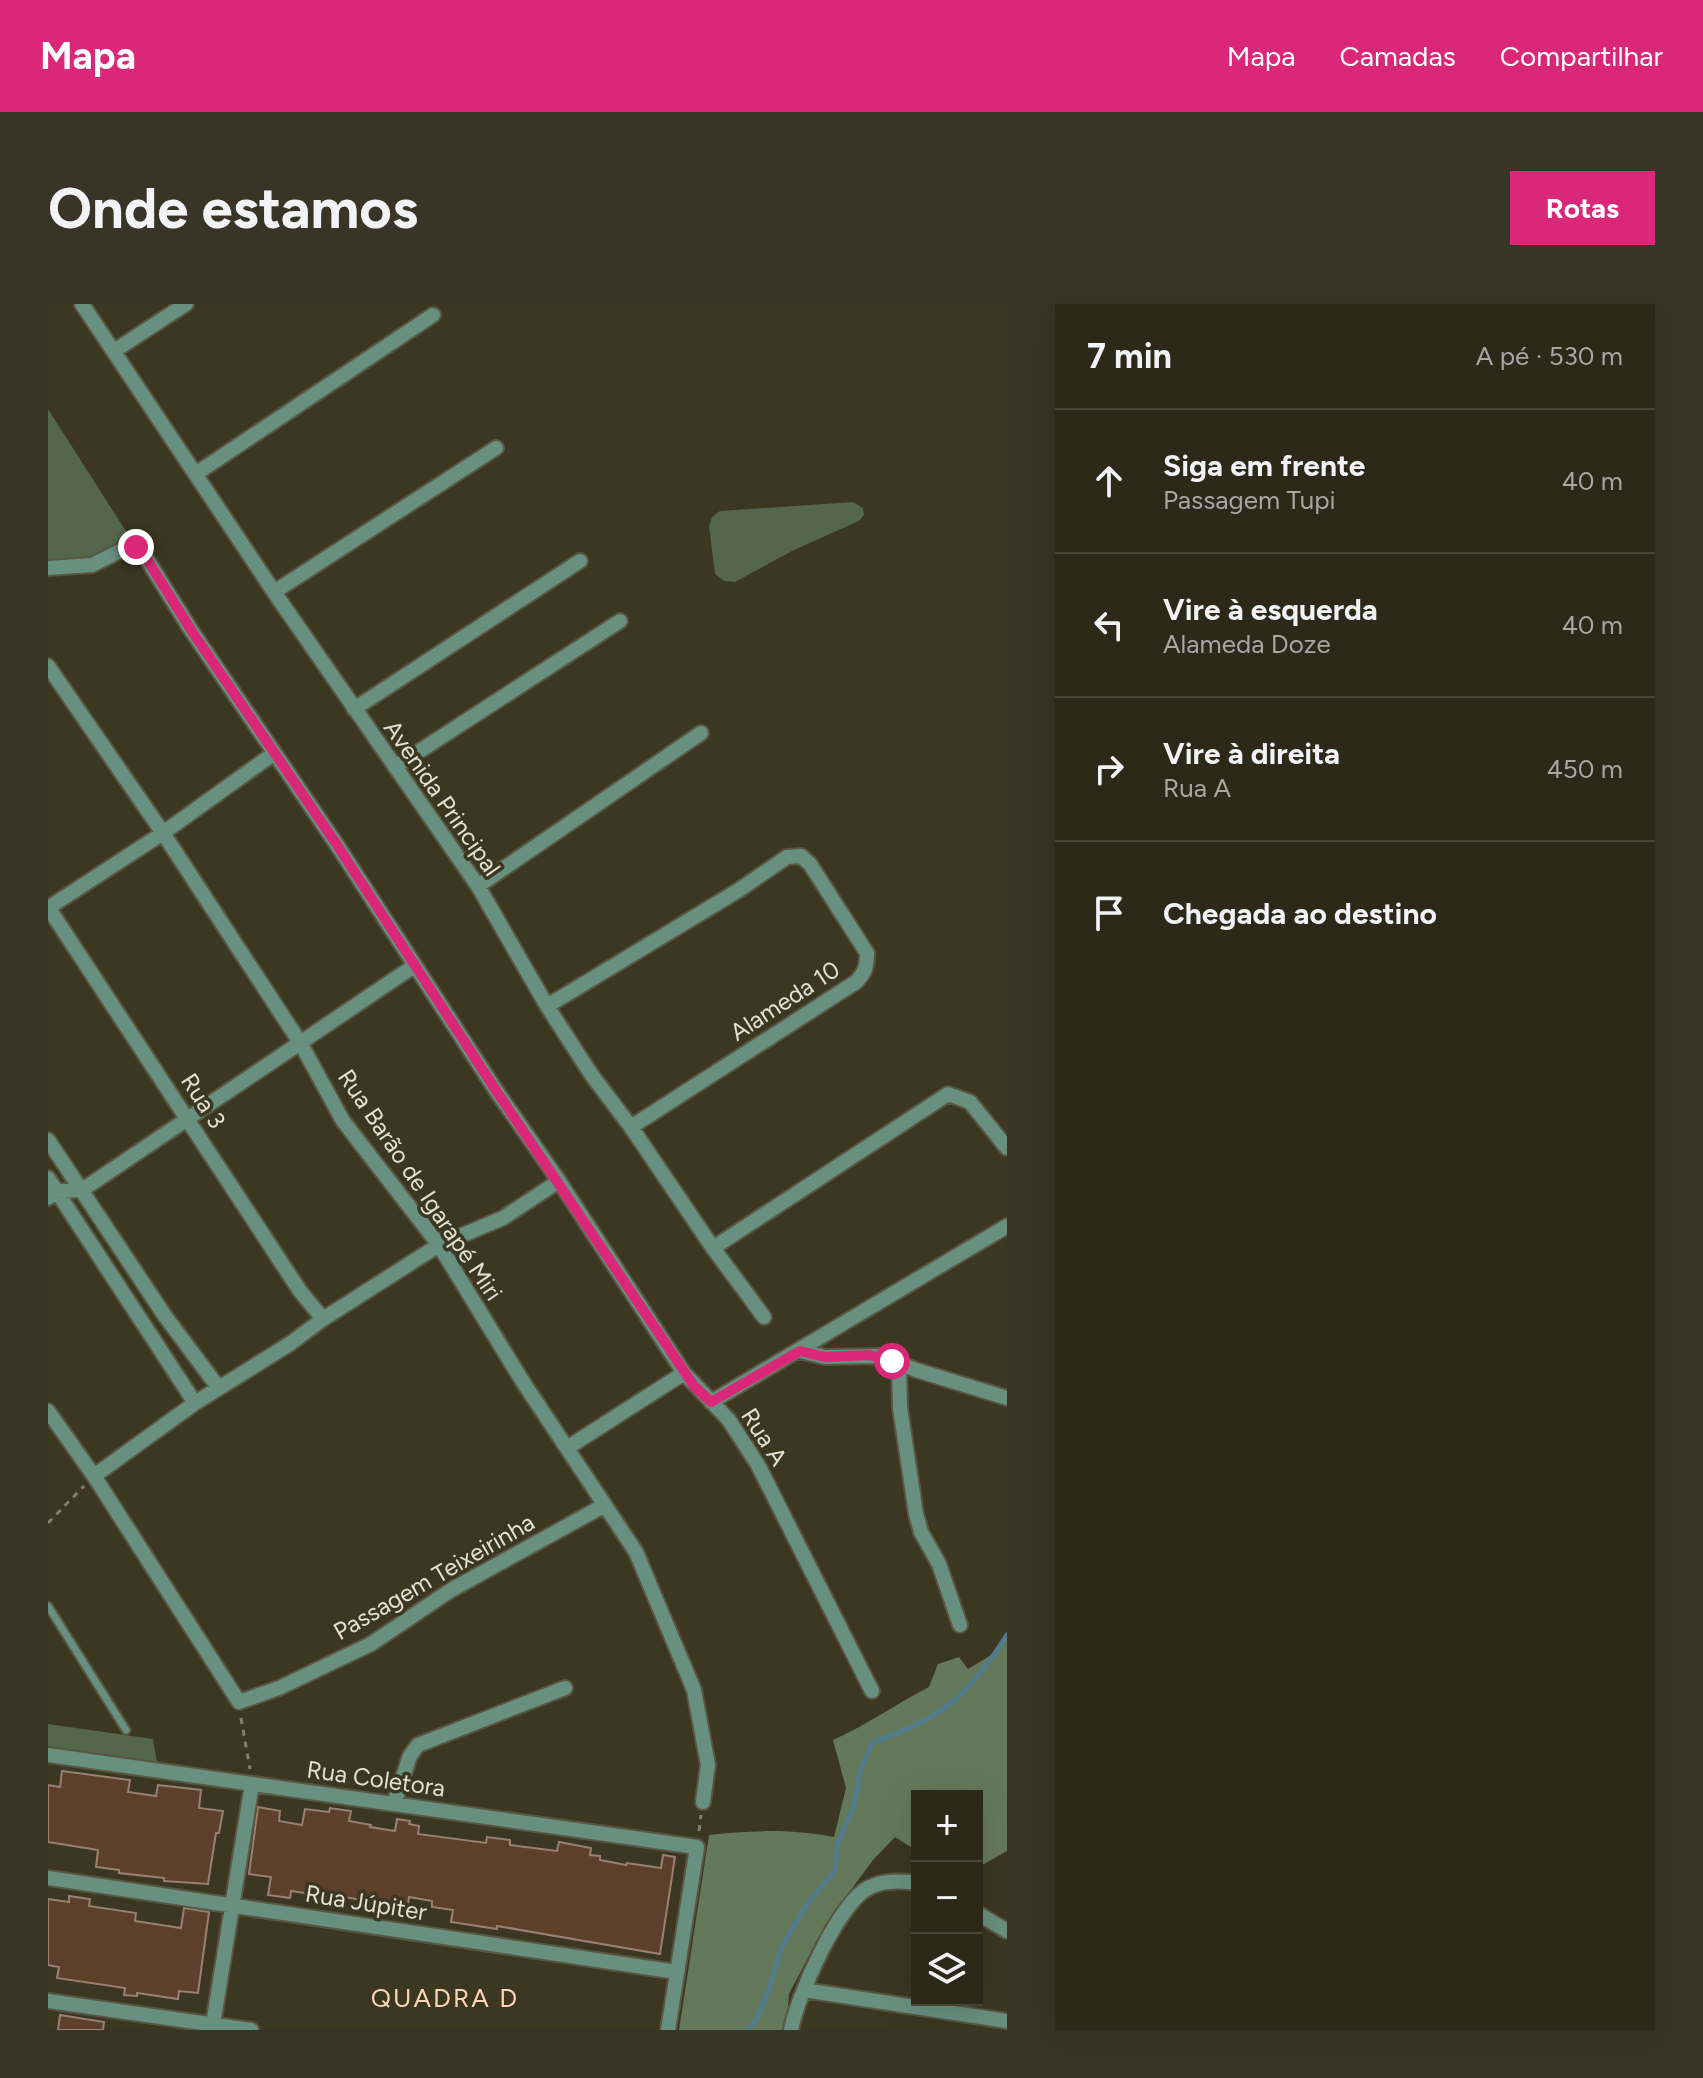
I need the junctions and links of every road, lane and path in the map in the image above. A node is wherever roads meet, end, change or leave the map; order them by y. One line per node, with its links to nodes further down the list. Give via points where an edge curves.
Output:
1 (82, 304): 4 (street, Avenida Principal)
2 (186, 304): 4 (street)
3 (433, 315): 6 (street)
4 (114, 351): 6 (street, Avenida Principal)
5 (496, 448): 9 (street)
6 (197, 473): 9 (street, Avenida Principal)
7 (580, 561): 12 (street)
8 (49, 565): 14 (street, Rua A, via 92,565 136,547)
9 (274, 592): 12 (street, Avenida Principal)
10 (620, 621): 15 (street)
11 (48, 666): 16 (street, Rua Barão de Igarapé Miri)
12 (354, 709): 15 (street, Avenida Principal)
13 (701, 733): 17 (street)
14 (273, 754): 16 (street); 19 (street, Rua A)
15 (395, 767): 17 (street, Avenida Principal)
16 (163, 833): 18 (street); 21 (street, Rua Barão de Igarapé Miri)
17 (478, 886): 20 (street, Avenida Principal)
18 (48, 908): 22 (street, Rua 3)
19 (414, 966): 21 (street); 27 (street, Rua A)
20 (547, 1006): 23 (street, Avenida Principal); 23 (street, Alameda 10, via 787,857 801,856 810,864 862,943 865,969 856,982)
21 (301, 1044): 22 (street); 31 (street, Rua Barão de Igarapé Miri, via 343,1121)
22 (188, 1119): 28 (street); 34 (street, Rua 3)
23 (631, 1127): 32 (street, Avenida Principal)
24 (48, 1140): 28 (street)
25 (1007, 1148): 32 (street, via 970,1102 948,1094)
26 (48, 1178): 29 (street)
27 (559, 1181): 31 (street, via 503,1218); 37 (street, Rua A)
28 (82, 1190): 29 (street); 38 (street)
29 (52, 1194): 41 (street)
30 (1007, 1226): 35 (street)
31 (439, 1245): 34 (street); 43 (street, Rua Barão de Igarapé Miri)
32 (713, 1248): 33 (street, Avenida Principal)
33 (764, 1317)
34 (323, 1319): 38 (street)
35 (800, 1351): 36 (street, via 825,1357 880,1356); 40 (street)
36 (899, 1365): 39 (street); 48 (street, via 916,1514)
37 (684, 1373): 40 (street, Rua A); 43 (street)
38 (218, 1387): 41 (street)
39 (1007, 1398)
40 (711, 1402): 50 (street, Rua A, via 758,1465)
41 (195, 1403): 44 (street)
42 (48, 1411): 44 (street)
43 (567, 1448): 45 (street, Rua Barão de Igarapé Miri)
44 (94, 1476): 46 (path); 51 (street)
45 (605, 1505): 51 (street, Passagem Teixeirinha, via 451,1590 371,1644); 55 (street, Rua Barão de Igarapé Miri, via 636,1552 694,1690 708,1765)
46 (48, 1523)
47 (48, 1606): 52 (lane)
48 (960, 1625)
49 (565, 1688): 56 (street, via 418,1745)
50 (872, 1691)
51 (239, 1702): 54 (path)
52 (126, 1730)
53 (48, 1755): 54 (street, Rua Coletora)
54 (252, 1784): 56 (street, Rua Coletora); 60 (street)
55 (703, 1802): 57 (path)
56 (394, 1804): 57 (street, Rua Coletora)
57 (697, 1847): 63 (street)
58 (48, 1878): 60 (street, Rua Júpiter)
59 (911, 1883): 64 (street, via 878,1884 853,1899)
60 (232, 1905): 63 (street, Rua Júpiter); 67 (street)
61 (983, 1917): 62 (street)
62 (1007, 1931)
63 (677, 1972): 69 (street)
64 (804, 1990): 66 (street); 70 (street)
65 (48, 2001): 67 (street)
66 (1007, 2021)
67 (212, 2027): 68 (street)
68 (251, 2030)
69 (668, 2030)
70 (791, 2030)

